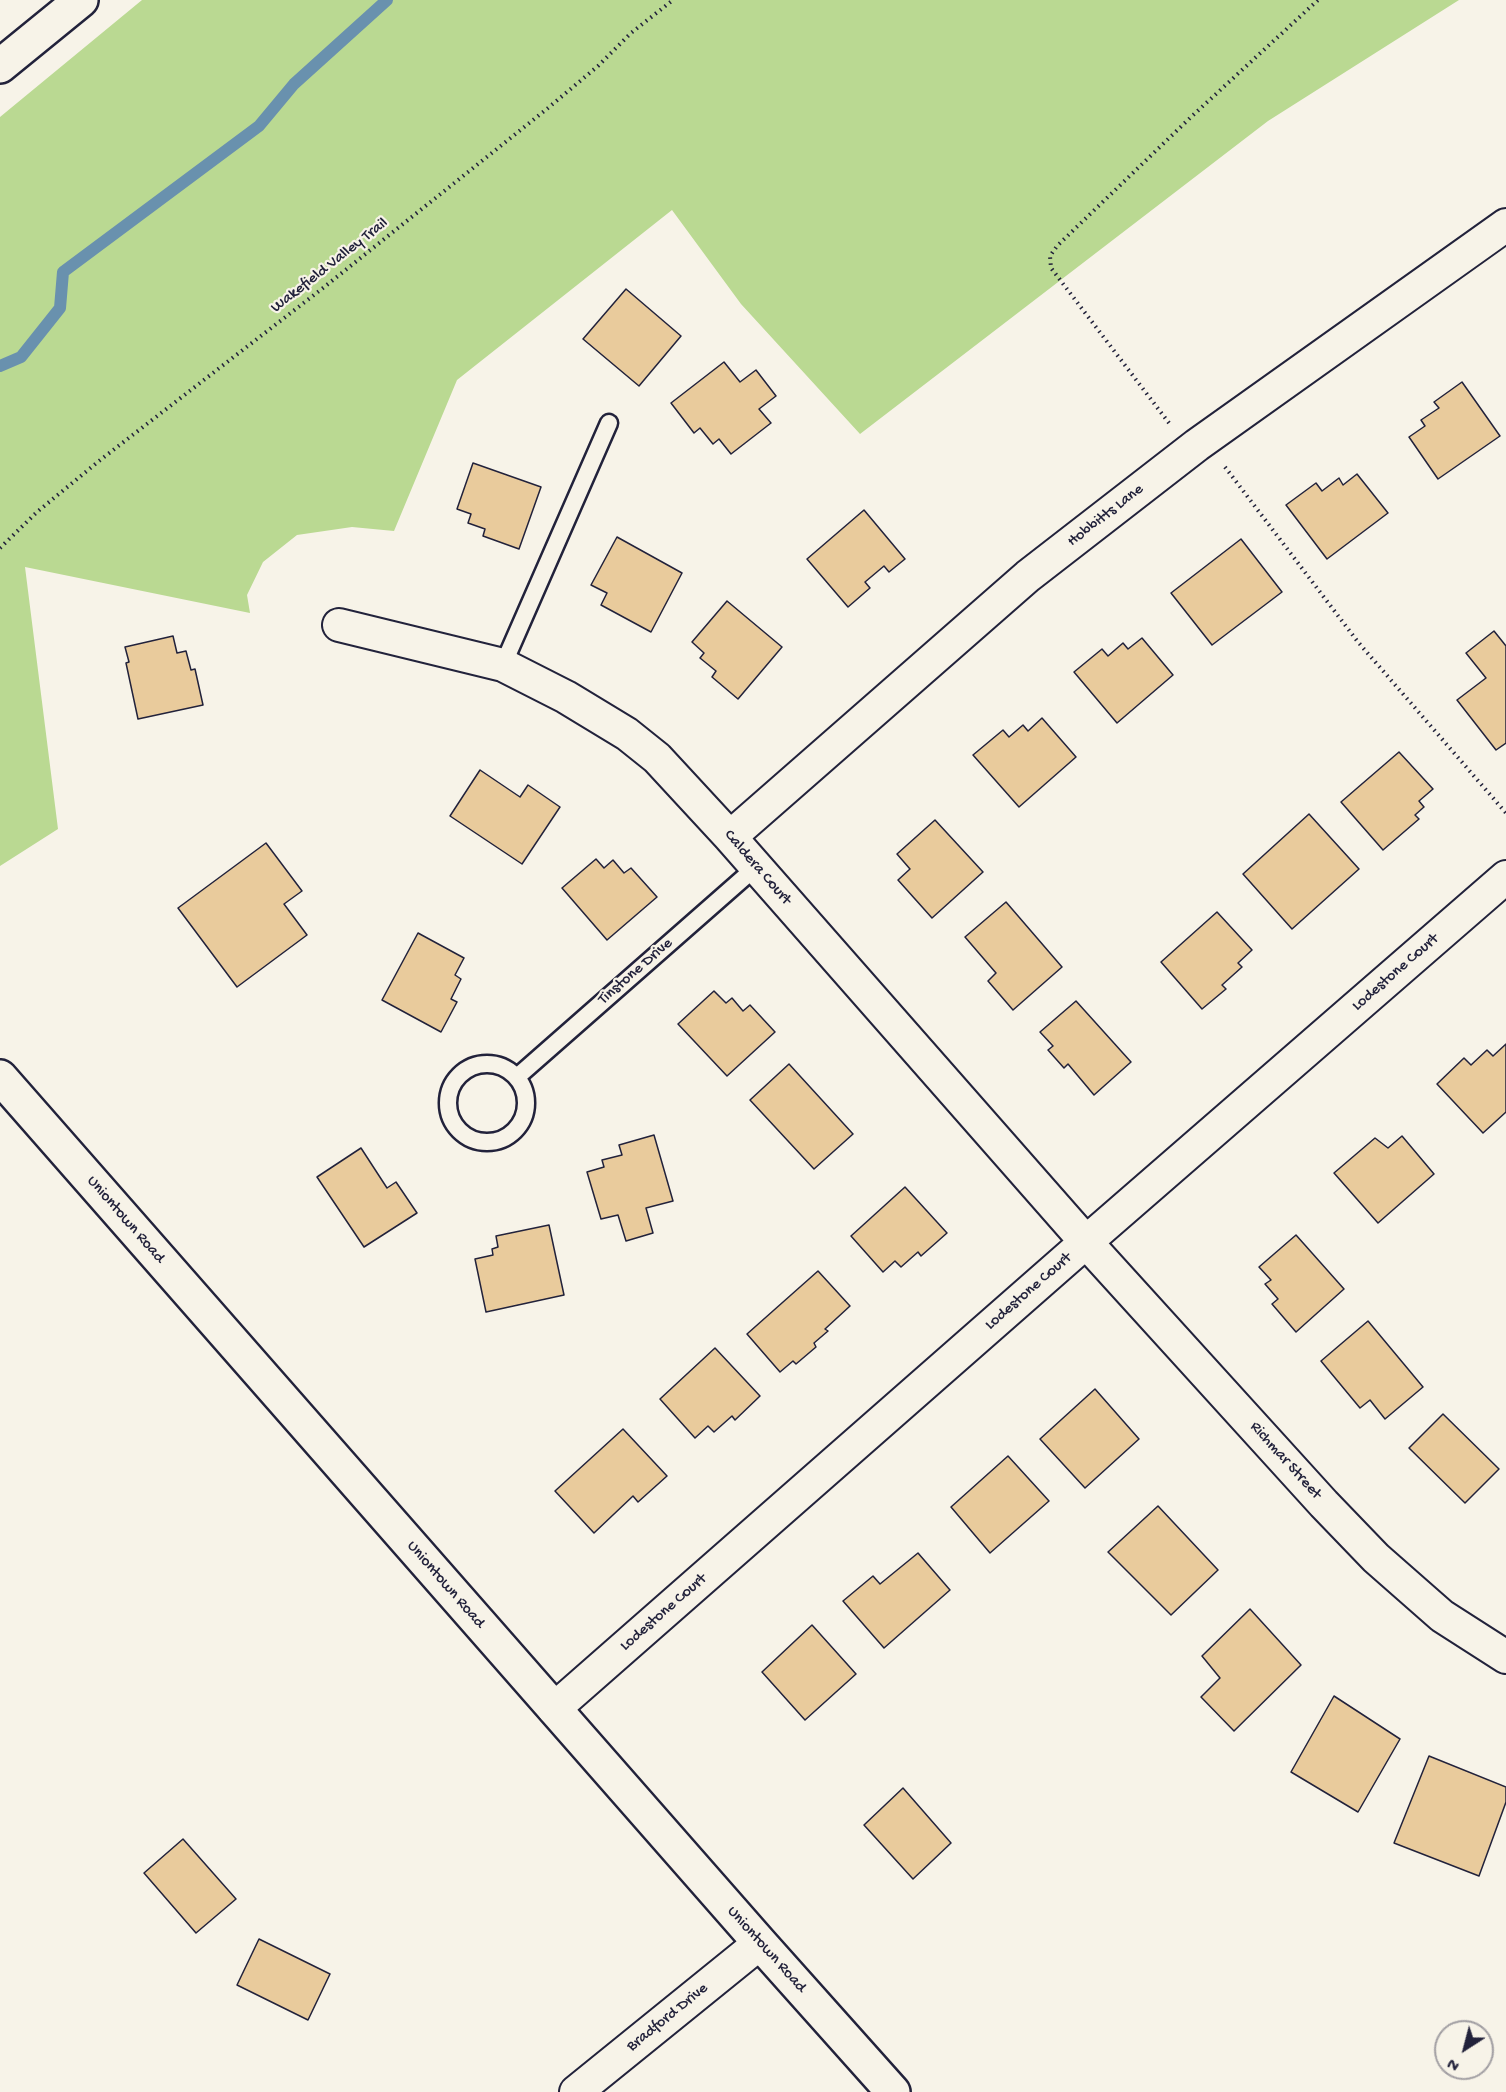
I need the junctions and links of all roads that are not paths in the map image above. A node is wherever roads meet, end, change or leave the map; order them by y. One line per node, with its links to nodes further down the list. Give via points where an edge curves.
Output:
1 (81, 0): 2 (main road)
2 (0, 66)
3 (1506, 225): 7 (street, Hobbitts Lane, via 1197,445 1028,576)
4 (609, 423): 6 (lane)
5 (339, 625): 6 (street, Caldera Court)
6 (503, 665): 7 (street, Caldera Court, via 627,734 670,772)
7 (730, 837): 8 (street, Caldera Court)
8 (756, 867): 11 (lane, Tinstone Drive); 12 (street, Caldera Court)
9 (1506, 877): 12 (street, Lodestone Court)
10 (0, 1077): 14 (main road, Uniontown Road)
11 (517, 1077): 11 (lane, via 495,1064 470,1067 460,1074 448,1095 448,1108 459,1130 483,1142 509,1135 524,1115 526,1101)
12 (1086, 1242): 13 (street, Richmar Street, via 1376,1558 1443,1616); 14 (street, Lodestone Court)
13 (1506, 1657)
14 (554, 1709): 15 (main road, Uniontown Road)
15 (760, 1943): 16 (street, Bradford Drive); 17 (main road, Uniontown Road)
16 (576, 2092)
17 (893, 2092)

